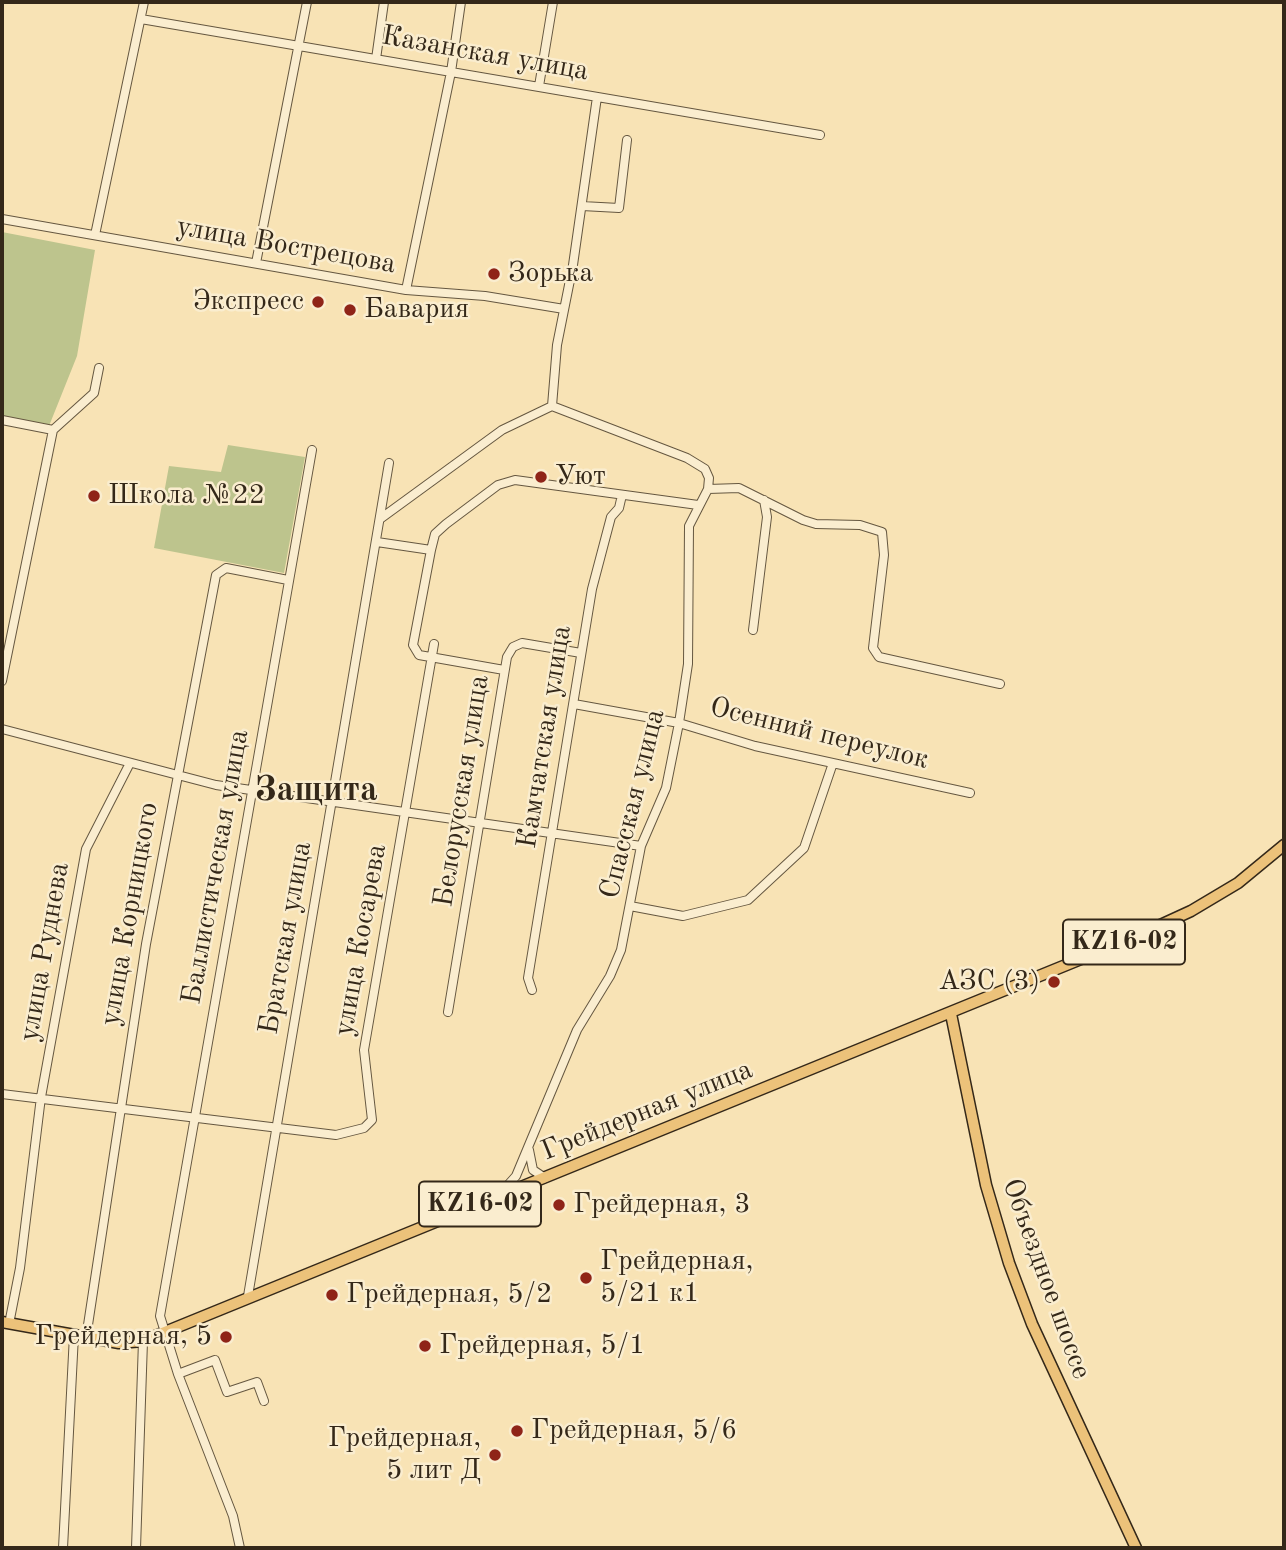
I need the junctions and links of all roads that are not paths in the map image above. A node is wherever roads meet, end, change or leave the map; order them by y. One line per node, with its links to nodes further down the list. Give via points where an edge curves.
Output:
1 (144, 2): 6 (street)
2 (307, 2): 7 (street)
3 (384, 2): 8 (street)
4 (461, 2): 9 (street)
5 (553, 2): 10 (street)
6 (141, 19): 7 (street, Казанская улица); 16 (street)
7 (300, 47): 8 (street, Казанская улица); 17 (street)
8 (376, 59): 9 (street, Казанская улица)
9 (451, 72): 10 (street, Казанская улица); 18 (street)
10 (539, 86): 11 (street, Казанская улица)
11 (597, 97): 12 (street, Казанская улица); 14 (street)
12 (821, 135)
13 (627, 141): 14 (street, via 619,208)
14 (582, 206): 19 (street)
15 (2, 219): 16 (street, улица Вострецова)
16 (95, 235): 17 (street, улица Вострецова)
17 (256, 263): 18 (street, улица Вострецова)
18 (406, 290): 19 (street, улица Вострецова)
19 (564, 309): 21 (street)
20 (100, 368): 23 (street, via 94,393)
21 (552, 406): 26 (street, via 687,458 705,469); 30 (street, via 502,430)
22 (2, 420): 23 (street)
23 (53, 430): 39 (street)
24 (312, 450): 33 (street, Баллистическая улица)
25 (389, 463): 30 (street, Братская улица)
26 (708, 489): 28 (street, via 739,488); 29 (street, Спасская улица)
27 (622, 495): 29 (street); 32 (street, via 515,480 498,485 446,524 435,534); 36 (street, Камчатская улица, via 611,517 592,589)
28 (764, 500): 34 (street, via 767,517); 40 (street, via 816,524 860,525 882,532 884,555 873,648 879,657)
29 (698, 505): 42 (street, Спасская улица, via 689,526 688,664)
30 (380, 519): 31 (street, Братская улица)
31 (377, 542): 32 (street); 49 (street, Братская улица)
32 (431, 550): 37 (street, via 413,645 419,655)
33 (288, 580): 46 (street, улица Корницкого, via 226,568 216,575); 47 (street, Баллистическая улица)
34 (753, 630)
35 (434, 644): 37 (street, улица Косарева)
36 (581, 653): 38 (street, Белорусская улица, via 522,643 513,647); 41 (street, Камчатская улица)
37 (433, 658): 38 (street); 50 (street, улица Косарева)
38 (504, 670): 51 (street, Белорусская улица)
39 (2, 681)
40 (1000, 684)
41 (574, 704): 42 (street, Осенний переулок); 52 (street, Камчатская улица)
42 (679, 723): 45 (street, Осенний переулок); 54 (street, Спасская улица, via 666,788)
43 (2, 729): 44 (street)
44 (130, 763): 46 (street); 60 (street, улица Руднева, via 86,849)
45 (833, 763): 48 (street, Осенний переулок); 55 (street, via 804,848 748,900 683,916)
46 (178, 774): 47 (street); 61 (street, улица Корницкого)
47 (253, 790): 49 (street); 62 (street, Баллистическая улица)
48 (970, 793)
49 (332, 802): 50 (street); 63 (street, Братская улица)
50 (406, 813): 51 (street); 63 (street, улица Косарева, via 363,1050 372,1120 363,1128 336,1135)
51 (480, 825): 52 (street); 57 (street, Белорусская улица)
52 (552, 834): 54 (street); 56 (street, Камчатская улица, via 528,978)
53 (1284, 845): 58 (main road, KZ16-02, via 1238,883 1172,920)
54 (641, 846): 55 (street, Спасская улица)
55 (630, 906): 64 (street, Спасская улица, via 621,950 577,1030)
56 (532, 990)
57 (447, 1012)
58 (951, 1014): 65 (main road, Грейдерная улица / KZ16-02); 78 (main road, Объездное шоссе, via 981,1163 1009,1263 1032,1324)
59 (2, 1094): 60 (street)
60 (41, 1097): 61 (street); 68 (street, улица Руднева, via 20,1268)
61 (120, 1107): 62 (street); 71 (street, улица Корницкого)
62 (196, 1115): 63 (street); 69 (street, Баллистическая улица, via 160,1316)
63 (277, 1129): 67 (street, Братская улица)
64 (529, 1147): 65 (street, via 531,1166); 66 (street, Спасская улица, via 516,1176)
65 (545, 1178): 66 (main road, Грейдерная улица / KZ16-02)
66 (498, 1197): 67 (main road, Грейдерная улица / KZ16-02)
67 (247, 1297): 69 (main road, Грейдерная улица / KZ16-02)
68 (5, 1323): 70 (main road, Грейдерная улица / KZ16-02)
69 (164, 1332): 72 (main road, Грейдерная улица / KZ16-02); 73 (street, Баллистическая улица)
70 (74, 1335): 71 (main road, Грейдерная улица / KZ16-02); 75 (street)
71 (86, 1338): 72 (main road, Грейдерная улица / KZ16-02)
72 (143, 1341): 76 (street)
73 (178, 1374): 74 (street, via 215,1360 227,1392 257,1382); 77 (street, Баллистическая улица, via 233,1516)
74 (264, 1401)
75 (63, 1548)
76 (136, 1548)
77 (240, 1548)
78 (1136, 1548)

